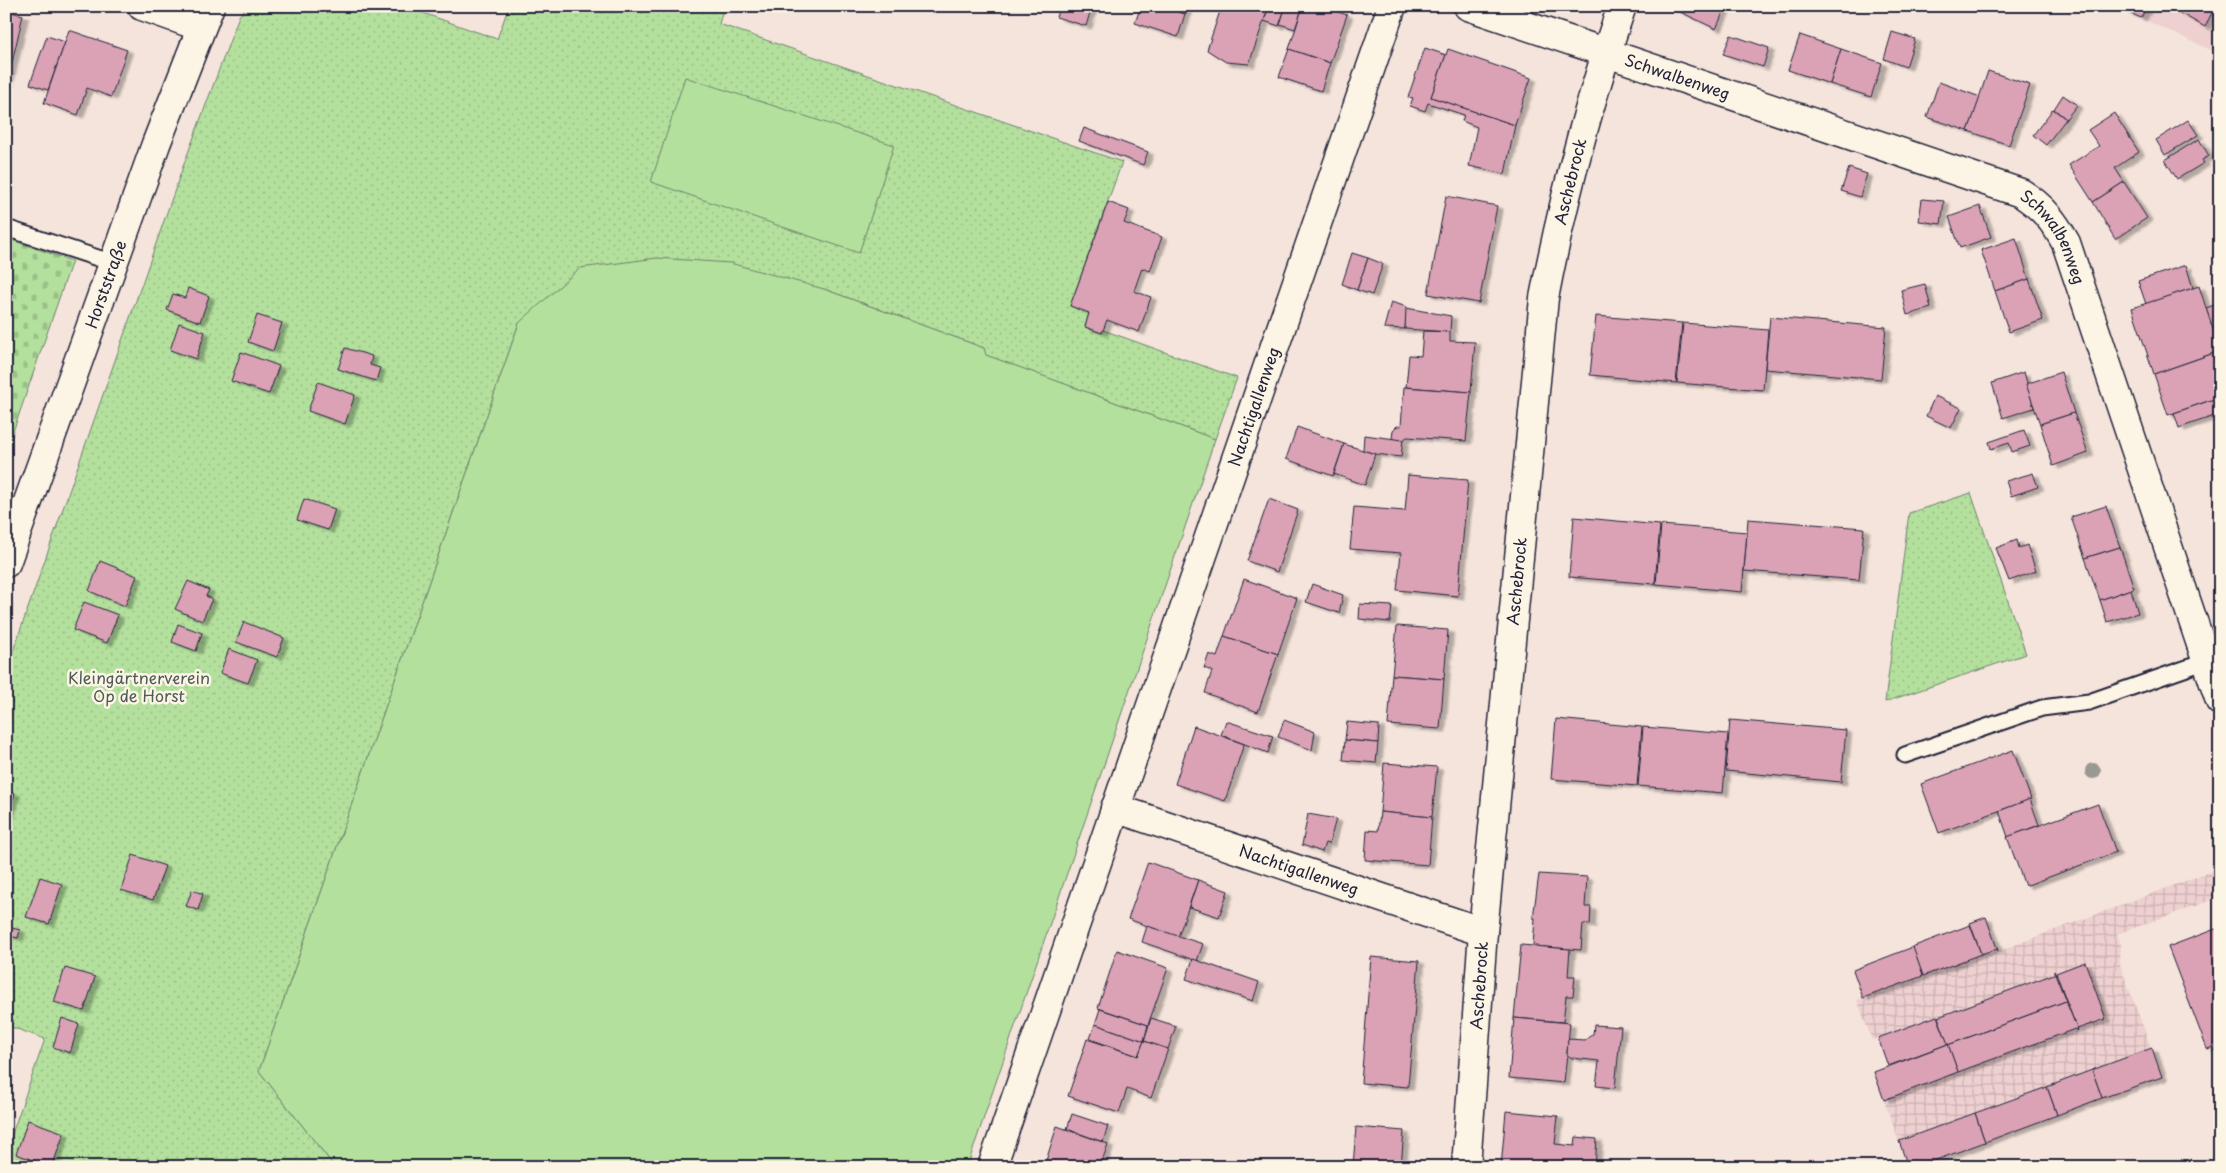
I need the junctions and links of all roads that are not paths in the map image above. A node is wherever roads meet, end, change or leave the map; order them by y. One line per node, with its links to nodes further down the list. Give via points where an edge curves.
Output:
1 (142, 6): 5 (street)
2 (1392, 6): 13 (street, Nachtigallenweg)
3 (1468, 6): 6 (street, Schwalbenweg)
4 (1622, 6): 6 (street, Aschebrock)
5 (206, 17): 8 (street, Horststraße)
6 (1606, 53): 10 (street, Schwalbenweg, via 2021,192 2048,214 2066,243); 14 (street, Aschebrock, via 1557,229 1544,298)
7 (6, 228): 8 (lane)
8 (113, 263): 9 (street, Horststraße)
9 (6, 562)
10 (2207, 662): 11 (street, Schwalbenweg); 12 (lane, via 2089,702 2042,708)
11 (2220, 701)
12 (1905, 755)
13 (1115, 808): 14 (street, Nachtigallenweg); 15 (street, Nachtigallenweg)
14 (1483, 932): 16 (street, Aschebrock)
15 (992, 1167)
16 (1466, 1167)

